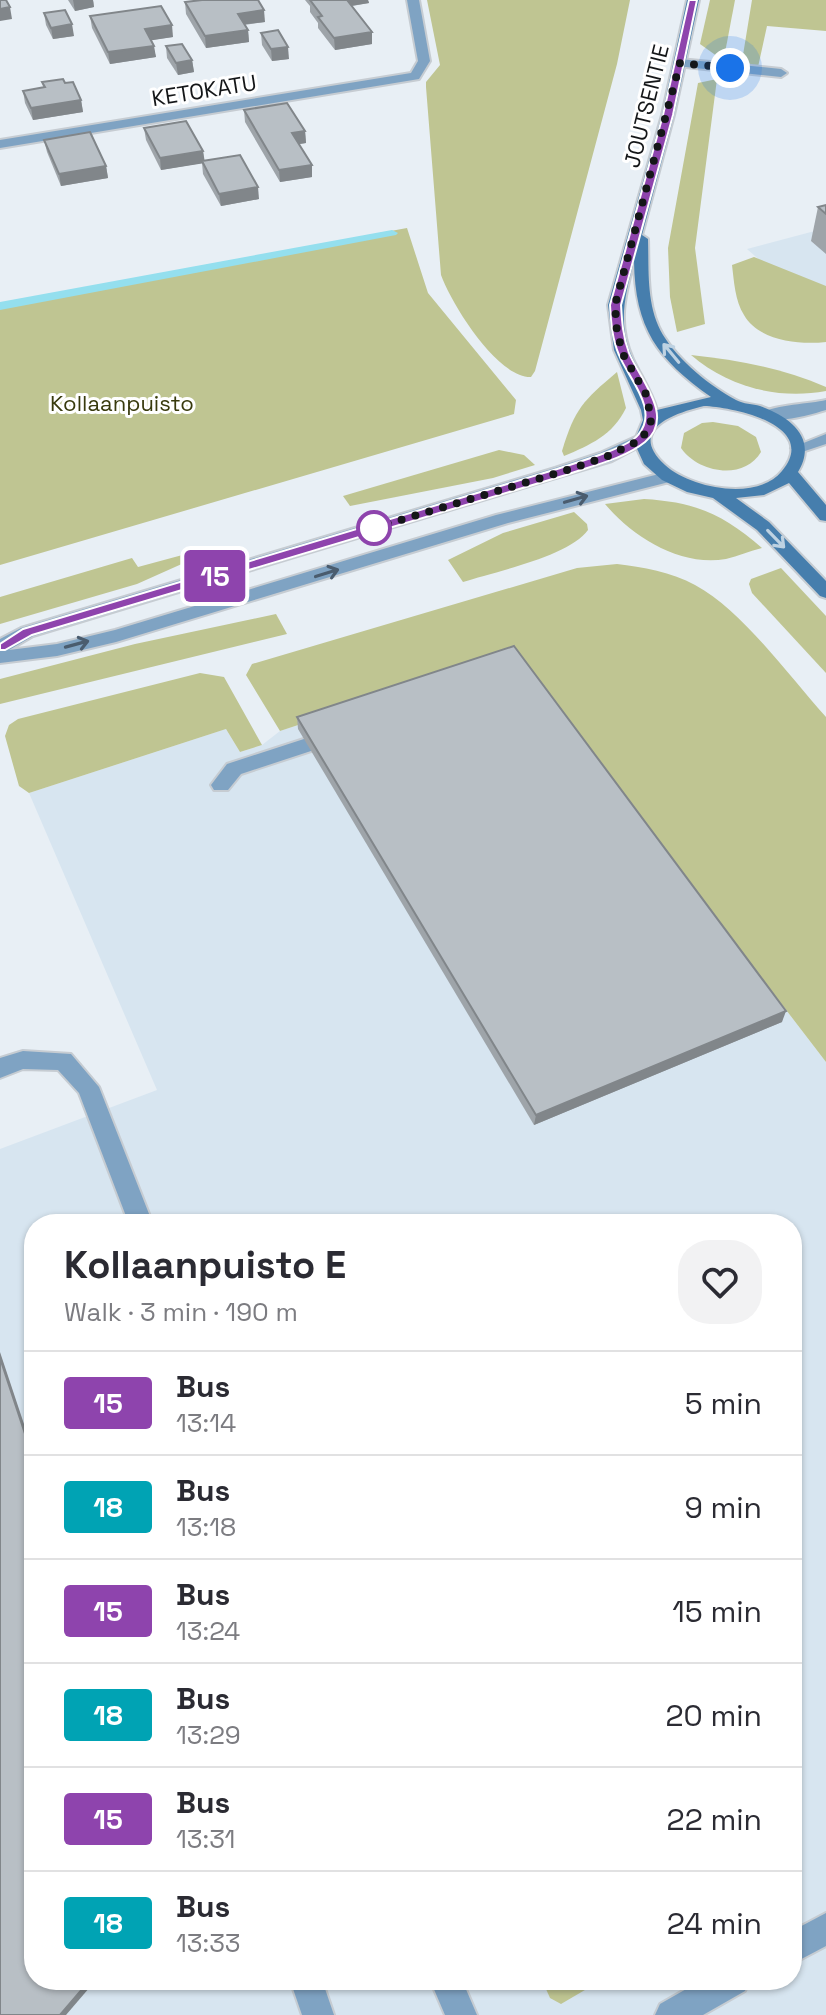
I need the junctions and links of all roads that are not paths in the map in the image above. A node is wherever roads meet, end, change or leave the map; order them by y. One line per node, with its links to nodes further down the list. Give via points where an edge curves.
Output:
1 (413, 0): 5 (street, KETOKATU, via 424,61 415,76)
2 (693, 0): 3 (main road, JOUTSENTIE)
3 (680, 63): 4 (street); 6 (main road, JOUTSENTIE)
4 (781, 73)
5 (0, 144)
6 (640, 222): 7 (main road, JOUTSENTIE, one-way to 6, via 695,381 653,329 644,305); 10 (main road, JOUTSENTIE, via 615,305 624,356 647,396)
7 (730, 402): 9 (main road); 10 (main road, via 679,405)
8 (826, 405): 9 (street)
9 (768, 414): 13 (main road, via 790,431)
10 (651, 421): 11 (main road)
11 (642, 439): 15 (main road, via 649,461); 19 (street, via 561,472 27,632)
12 (826, 439): 13 (street)
13 (799, 448): 14 (main road)
14 (790, 473): 16 (main road, via 764,489); 17 (main road)
15 (667, 477): 16 (main road); 20 (street, one-way to 15, via 36,655 186,615 582,497)
16 (719, 494): 18 (main road, one-way to 18, via 763,526)
17 (826, 516)
18 (826, 592)
19 (0, 647)
20 (0, 657)
21 (307, 745): 22 (street, via 234,769)
22 (221, 785)
23 (0, 1068): 24 (street, via 23,1060 63,1061 88,1087)
24 (137, 1214)
25 (826, 1929): 26 (street)
26 (802, 1942)
27 (309, 1990): 30 (street)
28 (450, 1990): 31 (street)
29 (716, 1990): 32 (street)
30 (318, 2015)
31 (461, 2015)
32 (671, 2015)

